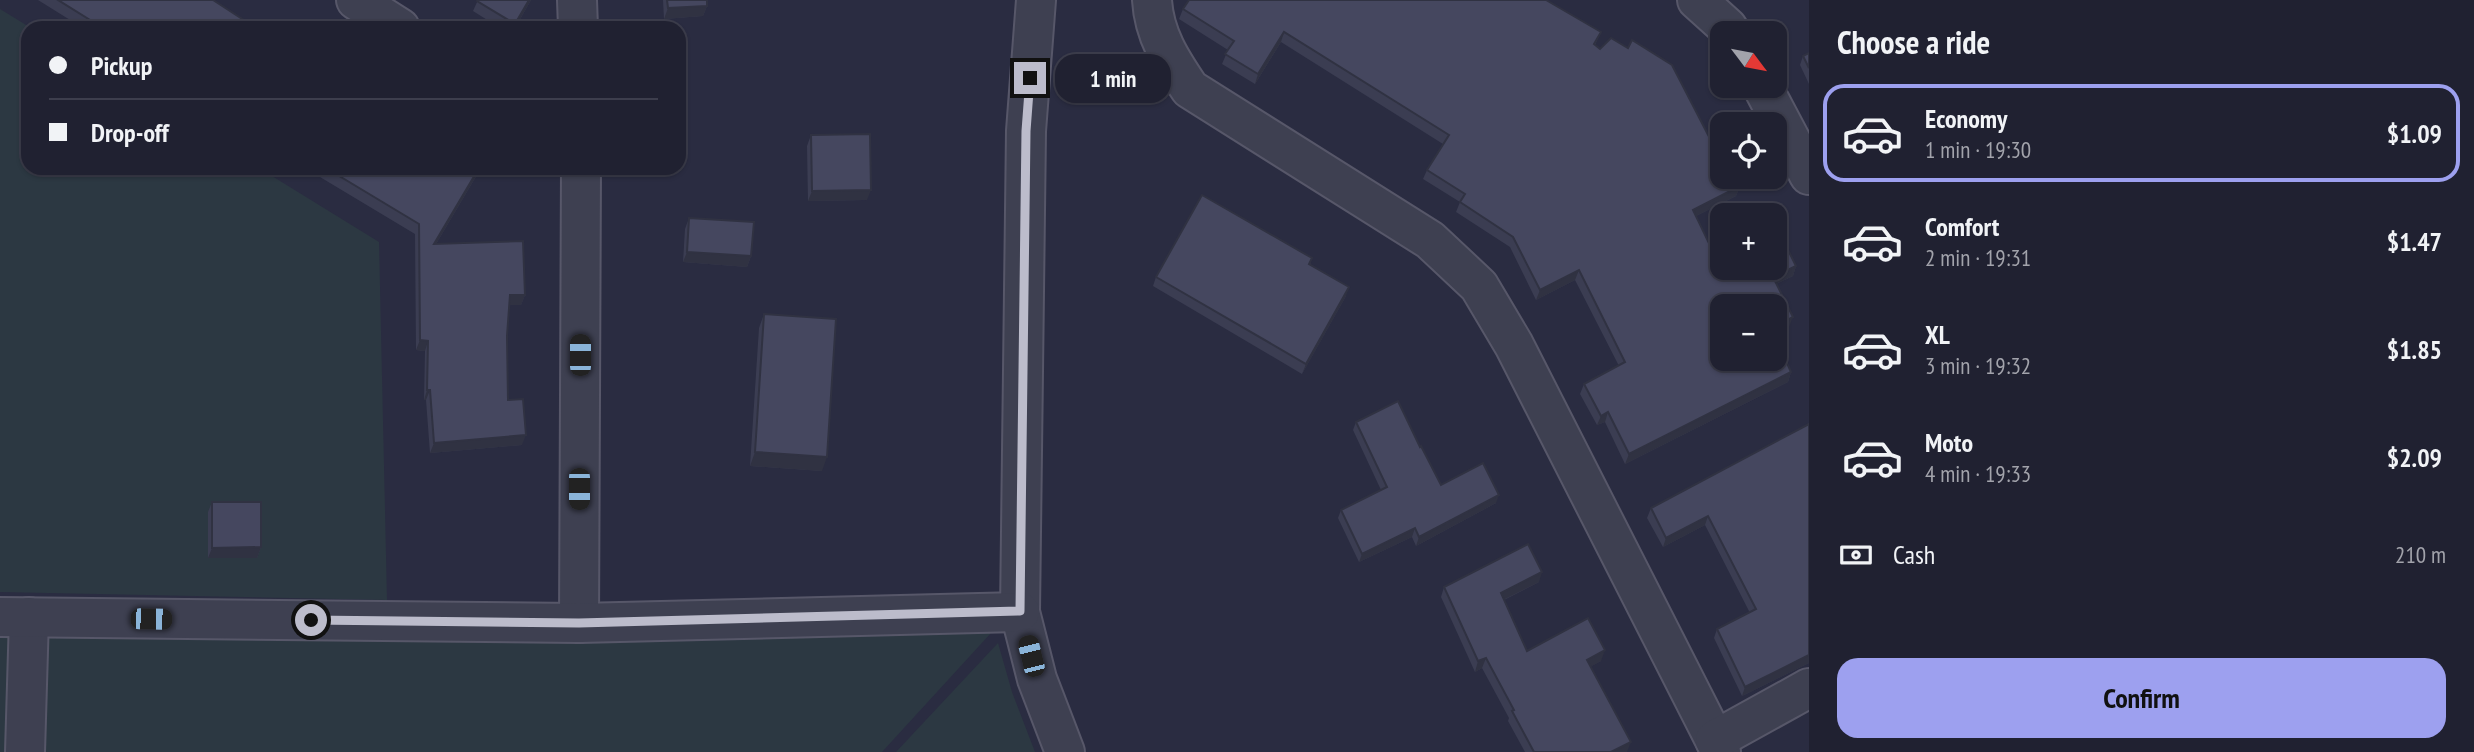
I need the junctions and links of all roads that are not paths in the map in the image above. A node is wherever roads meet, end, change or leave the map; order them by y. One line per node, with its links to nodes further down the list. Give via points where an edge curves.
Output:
1 (356, 0): 6 (street)
2 (577, 0): 7 (street)
3 (1036, 0): 12 (street, via 1026,131)
4 (1152, 0): 16 (street, via 1165,52 1190,89 1430,240 1479,286 1514,345)
5 (1697, 0): 8 (street)
6 (389, 21)
7 (578, 21)
8 (1720, 21)
9 (1768, 98): 11 (street)
10 (581, 175): 14 (street)
11 (1809, 175)
12 (1020, 611): 14 (street); 18 (street, via 1037,679)
13 (14, 617): 14 (street); 17 (street)
14 (579, 623)
15 (1809, 688): 16 (street)
16 (1718, 746)
17 (25, 752)
18 (1065, 752)

